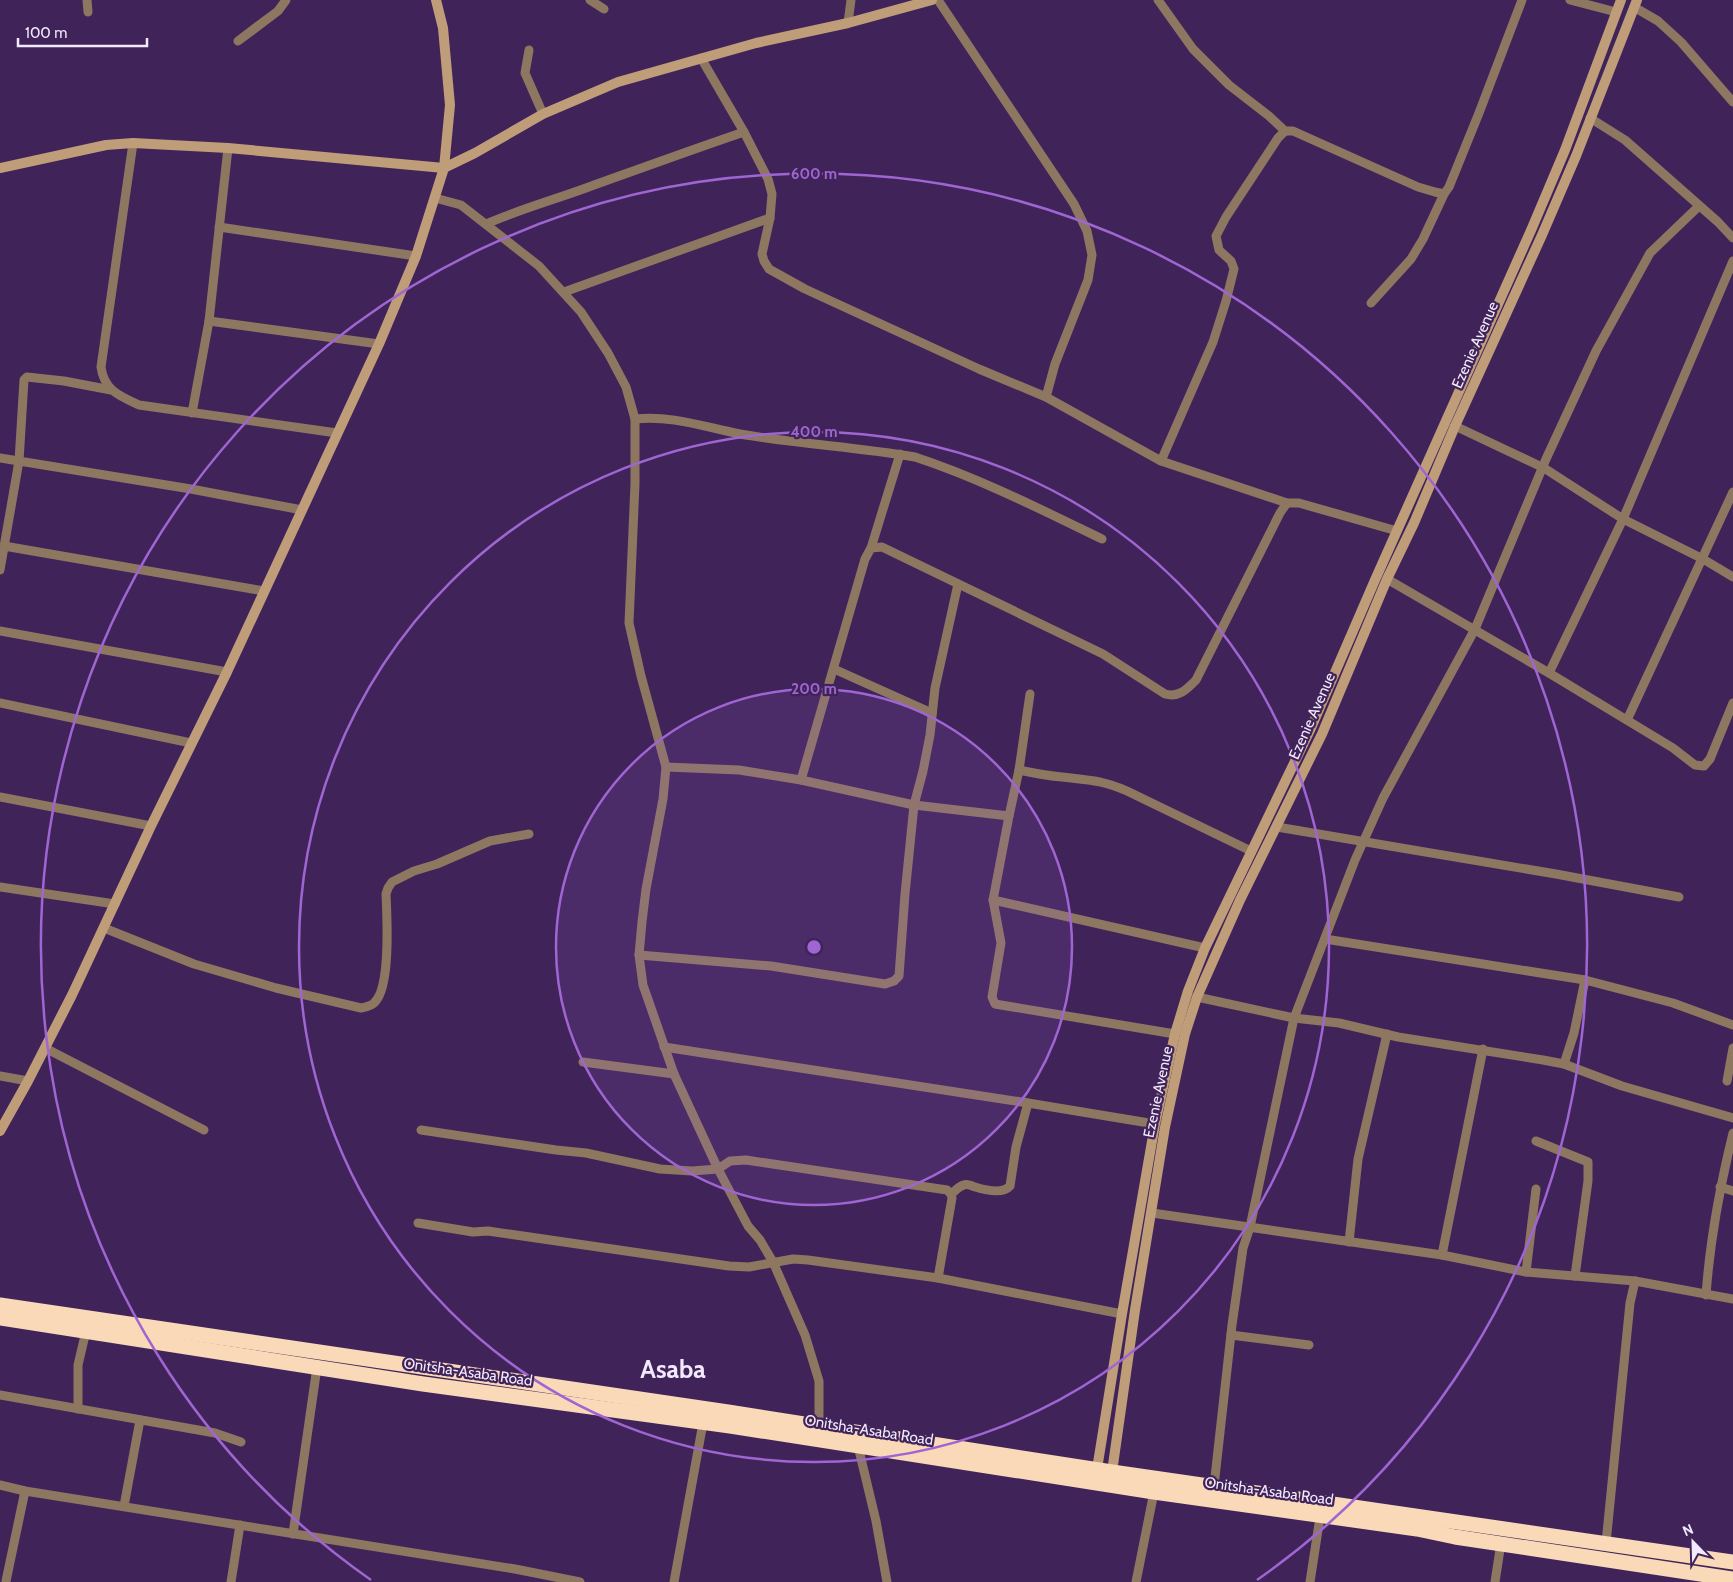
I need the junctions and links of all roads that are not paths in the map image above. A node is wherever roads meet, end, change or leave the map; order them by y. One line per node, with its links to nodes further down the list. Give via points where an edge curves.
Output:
1 (87, 0): 13 (street)
2 (286, 0): 16 (street, via 278,11)
3 (436, 0): 27 (street, via 443,28 450,105)
4 (590, 0): 12 (street)
5 (852, 0): 15 (street)
6 (1158, 0): 22 (street, via 1211,67)
7 (1522, 0): 28 (street)
8 (1570, 0): 14 (street)
9 (1621, 0): 14 (street, Ezenie Avenue)
10 (931, 1): 15 (street); 46 (street, via 1074,204 1088,232 1092,255 1088,280 1055,364)
11 (1636, 3): 19 (street, via 1681,42); 21 (street, Ezenie Avenue)
12 (604, 9)
13 (88, 12)
14 (1616, 12): 29 (street, Ezenie Avenue)
15 (848, 23): 18 (street)
16 (238, 41)
17 (529, 50): 20 (street, via 525,73)
18 (701, 58): 20 (street, via 618,82); 23 (street)
19 (1733, 102)
20 (543, 114): 27 (street)
21 (1590, 118): 31 (street, Ezenie Avenue); 32 (street, via 1625,140)
22 (1285, 131): 28 (street, via 1293,131 1418,187); 54 (street, via 1216,236 1219,250 1231,261 1234,269 1213,342)
23 (744, 132): 33 (street, via 768,179 772,194); 34 (street)
24 (133, 143): 25 (street); 26 (street, via 106,145); 45 (street, via 100,367 102,378)
25 (228, 148): 27 (street); 35 (street)
26 (0, 168)
27 (444, 168): 30 (street)
28 (1444, 194): 40 (street, via 1411,259)
29 (1546, 195): 31 (street); 43 (street, Ezenie Avenue)
30 (435, 198): 34 (street, via 461,205); 37 (street)
31 (1557, 200): 44 (street, Ezenie Avenue)
32 (1699, 206): 36 (street); 55 (street, via 1650,253 1596,351)
33 (770, 218): 39 (street); 46 (street, via 762,254 769,269 805,289)
34 (486, 224): 39 (street, via 539,266)
35 (219, 227): 37 (street); 41 (street)
36 (1733, 238)
37 (416, 256): 42 (street)
38 (1733, 261): 59 (street)
39 (564, 292): 48 (street, via 608,353 626,388)
40 (1372, 303)
41 (209, 321): 42 (street); 47 (street)
42 (379, 344): 50 (street)
43 (1473, 360): 44 (street); 60 (street, Ezenie Avenue)
44 (1484, 364): 49 (street, Ezenie Avenue)
45 (111, 390): 47 (street, via 139,405); 53 (street, via 27,377 24,380)
46 (1046, 397): 54 (street)
47 (192, 413): 50 (street)
48 (635, 419): 51 (street, via 676,419 740,434); 81 (street, via 629,623)
49 (1455, 426): 55 (street); 67 (street, Ezenie Avenue)
50 (337, 433): 58 (street)
51 (900, 454): 61 (street, via 937,464); 63 (street)
52 (0, 458): 53 (street)
53 (19, 461): 58 (street); 62 (street)
54 (1161, 462): 57 (street)
55 (1544, 468): 59 (street); 70 (street)
56 (1733, 492): 64 (street)
57 (1287, 503): 60 (street, via 1299,503); 68 (street, via 1196,680 1178,695 1165,694 1103,654)
58 (302, 510): 69 (street)
59 (1623, 519): 64 (street); 74 (street)
60 (1397, 531): 84 (street, Ezenie Avenue)
61 (1102, 539)
62 (4, 546): 65 (street); 69 (street)
63 (871, 548): 68 (street, via 882,547); 72 (street, via 865,559)
64 (1703, 559): 66 (street); 79 (street)
65 (0, 570)
66 (1733, 576)
67 (1387, 579): 70 (street); 85 (street, Ezenie Avenue)
68 (958, 584): 78 (street)
69 (264, 590): 73 (street)
70 (1474, 629): 74 (street); 92 (street, via 1383,798)
71 (0, 631): 73 (street)
72 (834, 669): 78 (street); 83 (street)
73 (227, 672): 80 (street)
74 (1549, 673): 79 (street)
75 (1030, 694): 82 (street)
76 (0, 703): 80 (street)
77 (1733, 703): 79 (street, via 1710,759 1704,766 1695,765)
78 (932, 713): 87 (street)
79 (1627, 720)
80 (191, 743): 89 (street)
81 (666, 767): 83 (street, via 739,770); 101 (street)
82 (1018, 770): 88 (street); 93 (street, via 1109,783)
83 (801, 780): 87 (street)
84 (1283, 785): 85 (street); 93 (street, Ezenie Avenue)
85 (1295, 790): 90 (street, Ezenie Avenue)
86 (0, 797): 89 (street)
87 (914, 805): 88 (street); 101 (street, via 899,976 894,981 885,984 771,966)
88 (1009, 816): 96 (street)
89 (151, 826): 97 (street)
90 (1277, 827): 92 (street); 103 (street, Ezenie Avenue)
91 (529, 834): 98 (street, via 490,841 392,882 386,894 386,962 380,994 368,1007 276,988 203,967)
92 (1364, 842): 95 (street); 99 (street)
93 (1251, 851): 100 (street, Ezenie Avenue)
94 (0, 887): 97 (street)
95 (1679, 897)
96 (993, 900): 100 (street); 106 (street, via 1001,943 992,997 995,1004)
97 (115, 904): 98 (street)
98 (104, 928): 109 (street)
99 (1324, 940): 102 (street); 104 (street)
100 (1205, 948): 106 (street, Ezenie Avenue)
101 (639, 955): 108 (street, via 643,985)
102 (1585, 980): 105 (street, via 1674,1003); 113 (street)
103 (1197, 997): 104 (street); 131 (street, Ezenie Avenue, via 1185,1034 1165,1127)
104 (1294, 1018): 107 (street); 133 (street)
105 (1733, 1025)
106 (1175, 1034): 120 (street, Ezenie Avenue)
107 (1387, 1034): 111 (street); 134 (street, via 1358,1159)
108 (664, 1047): 114 (street); 118 (street)
109 (45, 1048): 117 (street); 121 (street)
110 (1733, 1048): 116 (street)
111 (1483, 1049): 113 (street); 135 (street)
112 (583, 1062): 114 (street)
113 (1564, 1064): 119 (street, via 1622,1086)
114 (674, 1074): 126 (street)
115 (0, 1076): 117 (street)
116 (1726, 1080)
117 (28, 1082): 123 (street)
118 (1028, 1103): 120 (street); 130 (street, via 1008,1189 976,1188 967,1184)
119 (1733, 1118)
120 (1155, 1124): 144 (street, Ezenie Avenue)
121 (204, 1130)
122 (421, 1130): 126 (street, via 586,1153 660,1168)
123 (0, 1131)
124 (1733, 1133): 127 (street)
125 (1536, 1141): 138 (street, via 1588,1162)
126 (718, 1169): 130 (street, via 730,1161 746,1160 942,1189); 136 (street, via 748,1226)
127 (1720, 1187): 129 (street); 141 (street)
128 (1536, 1189): 137 (street)
129 (1733, 1191)
130 (951, 1194): 139 (street)
131 (1152, 1213): 133 (street); 159 (street, Ezenie Avenue)
132 (418, 1222): 136 (street, via 729,1266 749,1267)
133 (1250, 1227): 134 (street); 147 (street)
134 (1349, 1242): 135 (street)
135 (1442, 1255): 137 (street)
136 (773, 1262): 139 (street, via 793,1258); 156 (street, via 805,1335 819,1381)
137 (1526, 1272): 138 (street)
138 (1575, 1276): 140 (street)
139 (938, 1278): 144 (street)
140 (1635, 1280): 141 (street); 169 (street, via 1630,1302)
141 (1706, 1295): 142 (street)
142 (1733, 1299)
143 (0, 1305): 150 (highway)
144 (1122, 1314): 159 (street, Ezenie Avenue)
145 (0, 1318): 146 (highway, Onitsha-Asaba Road)
146 (86, 1331): 149 (highway, Onitsha-Asaba Road); 153 (street, via 78,1365)
147 (1231, 1335): 148 (street); 161 (street)
148 (1309, 1345)
149 (317, 1367): 152 (highway, Onitsha-Asaba Road); 167 (street)
150 (513, 1381): 152 (highway); 156 (highway)
151 (0, 1395): 153 (street)
152 (515, 1397): 155 (highway, Onitsha-Asaba Road)
153 (78, 1409): 154 (street)
154 (140, 1420): 157 (street, via 215,1433); 164 (street)
155 (703, 1423): 158 (highway, Onitsha-Asaba Road); 179 (street)
156 (819, 1427): 159 (highway)
157 (241, 1442)
158 (858, 1446): 163 (highway, Onitsha-Asaba Road); 180 (street)
159 (1105, 1470): 161 (highway)
160 (0, 1485): 162 (street)
161 (1214, 1486): 169 (highway)
162 (24, 1490): 164 (street); 175 (street)
163 (1154, 1492): 165 (highway, Onitsha-Asaba Road); 181 (street)
164 (124, 1506): 166 (street)
165 (1320, 1517): 168 (highway, Onitsha-Asaba Road); 182 (street)
166 (240, 1525): 167 (street); 177 (street)
167 (293, 1534): 176 (street, via 515,1569)
168 (1500, 1543): 172 (highway, Onitsha-Asaba Road); 183 (street)
169 (1606, 1544): 170 (highway)
170 (1648, 1550): 171 (highway); 172 (highway)
171 (1733, 1562)
172 (1651, 1567): 173 (highway, Onitsha-Asaba Road)
173 (1713, 1579): 174 (highway, Onitsha-Asaba Road)
174 (1733, 1579)
175 (6, 1581)
176 (570, 1581): 178 (street)
177 (231, 1582)
178 (580, 1582)
179 (674, 1582)
180 (887, 1582)
181 (1136, 1582)
182 (1310, 1582)
183 (1495, 1582)

